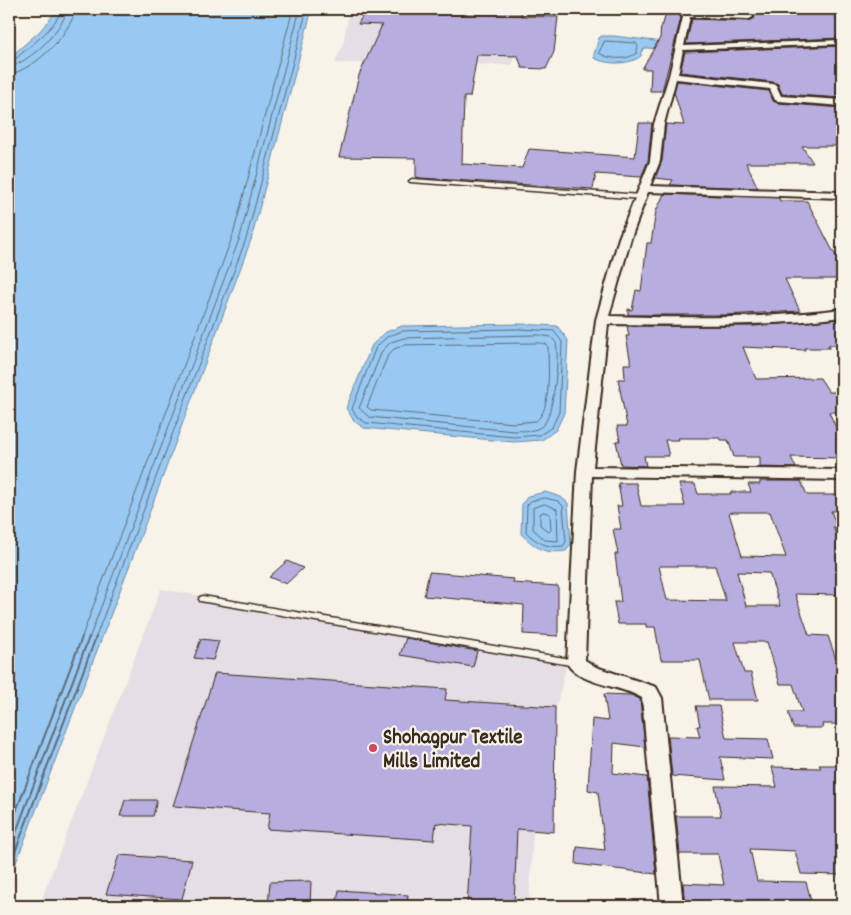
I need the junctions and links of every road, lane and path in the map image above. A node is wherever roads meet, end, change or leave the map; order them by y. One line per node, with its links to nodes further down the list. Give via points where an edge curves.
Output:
1 (746, 9): 2 (street, via 749,18)
2 (686, 12): 4 (street)
3 (842, 42): 4 (street)
4 (678, 48): 5 (street)
5 (673, 76): 6 (street, via 773,86 778,98); 8 (street, via 658,124 655,161)
6 (842, 103)
7 (412, 181): 8 (lane)
8 (643, 193): 9 (street); 11 (street, via 625,238)
9 (842, 195)
10 (842, 313): 11 (street, via 717,322)
11 (602, 320): 12 (street)
12 (585, 471): 13 (street); 15 (street)
13 (842, 475)
14 (203, 599): 15 (lane)
15 (576, 663): 16 (street, via 589,672 649,692 652,698)
16 (672, 906)

